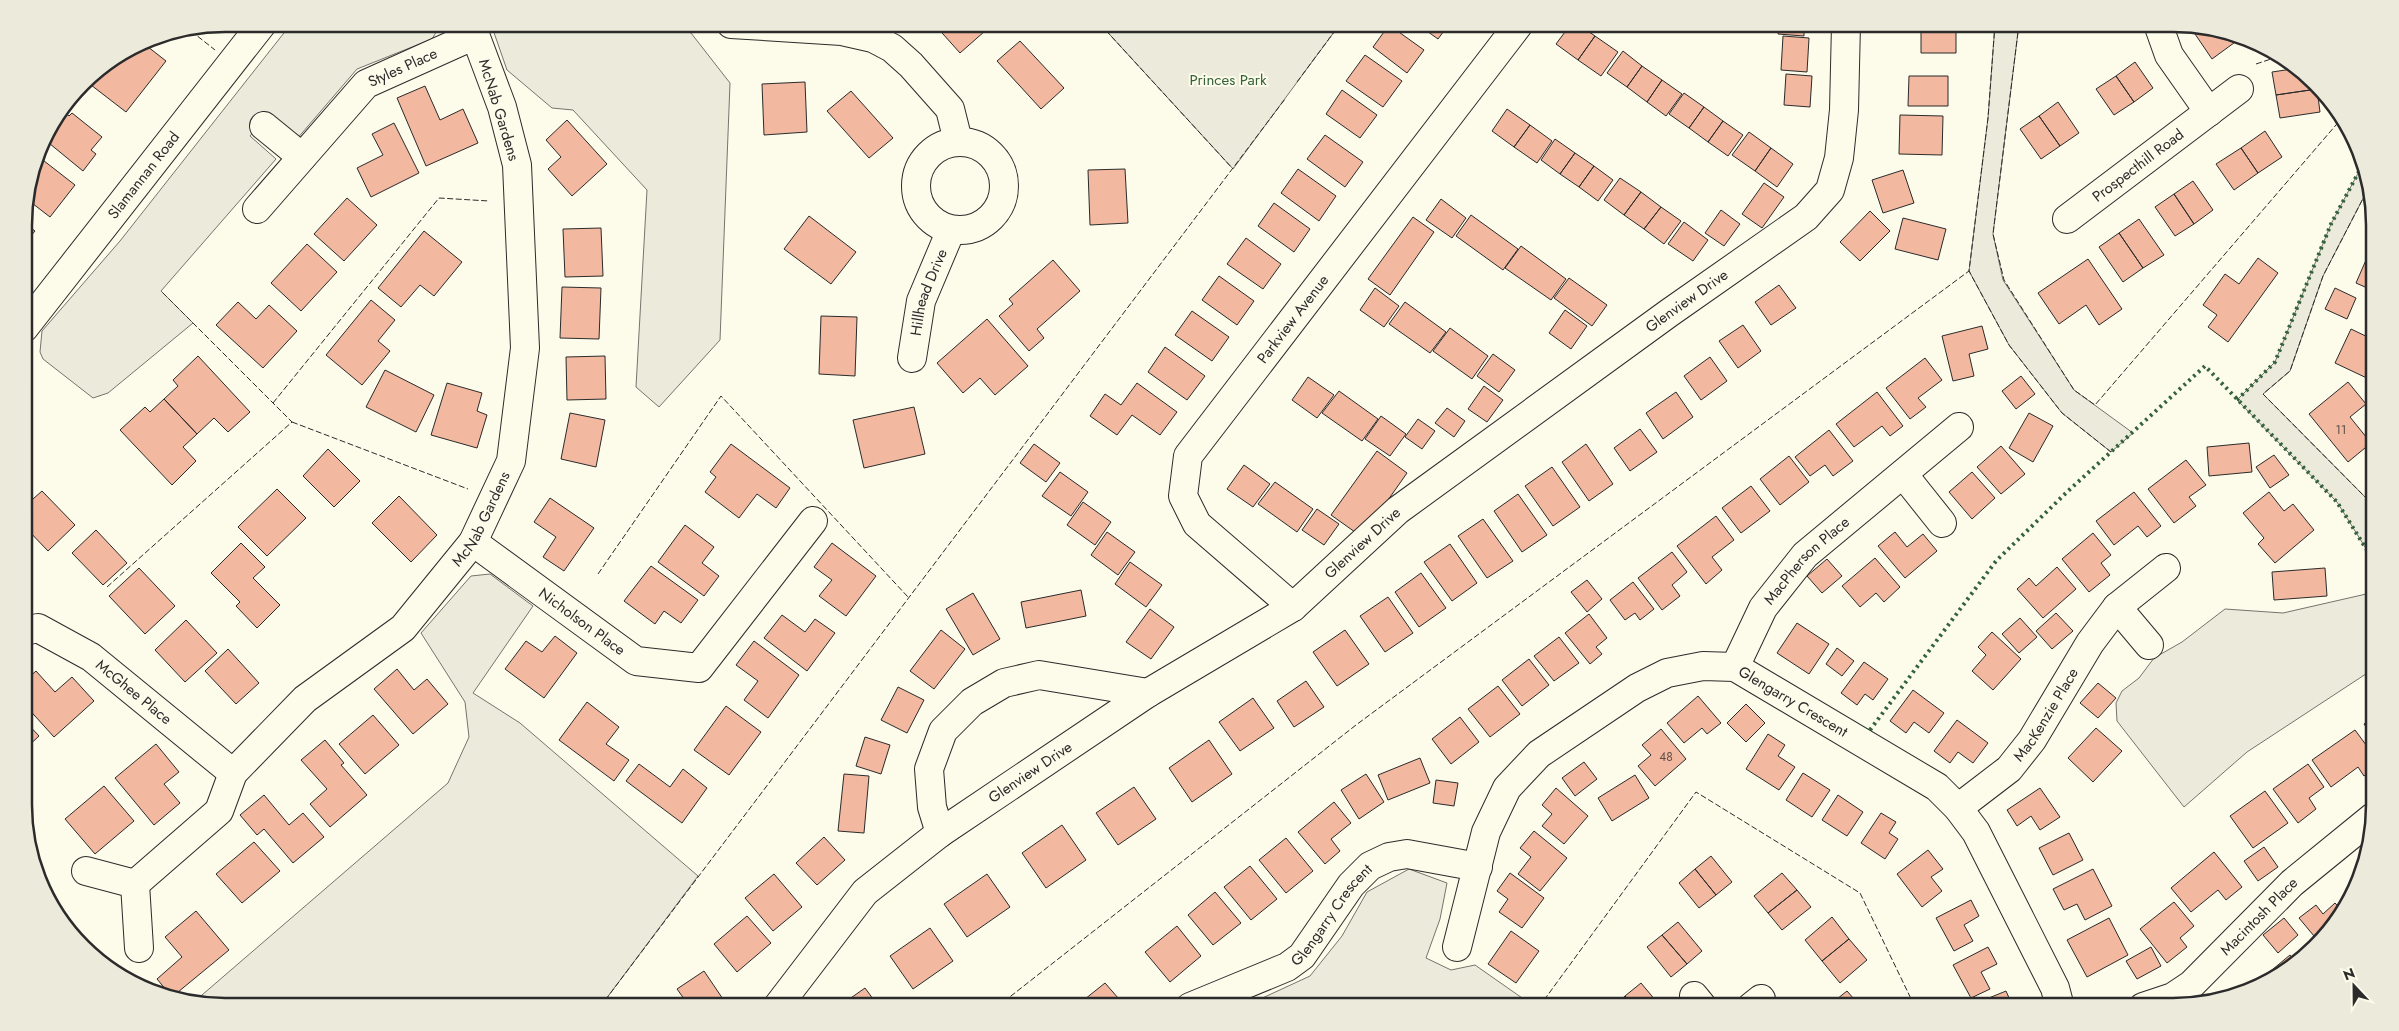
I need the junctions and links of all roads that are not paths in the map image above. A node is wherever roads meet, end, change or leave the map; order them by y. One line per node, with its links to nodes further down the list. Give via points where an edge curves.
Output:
1 (256, 32): 16 (street, Slamannan Road)
2 (467, 32): 12 (street, Styles Place, via 366,84)
3 (474, 32): 22 (street, McNab Gardens, via 502,107 517,165 525,348 510,461)
4 (846, 32): 11 (street, via 873,38 911,64 950,109)
5 (1512, 32): 24 (street, Parkview Avenue, via 1188,456 1183,496 1197,524)
6 (1846, 32): 24 (street, Glenview Drive, via 1839,158 1830,190 1806,217 1398,510)
7 (2161, 32): 9 (street, via 2169,55)
8 (2239, 89): 9 (street, Prospecthill Road)
9 (2208, 112): 14 (street, Prospecthill Road)
10 (264, 126): 12 (street)
11 (958, 141): 15 (street, via 933,149 918,170 917,178 916,195 928,218); 15 (street, via 982,147 999,165 1004,190 996,213 976,228)
12 (302, 157): 13 (street, Styles Place)
13 (257, 209)
14 (2067, 219)
15 (951, 230): 17 (street, Hillhead Drive, via 921,301)
16 (32, 318)
17 (912, 358)
18 (1959, 427): 19 (street, MacPherson Place)
19 (1903, 474): 21 (street); 28 (street, MacPherson Place, via 1805,555 1763,608)
20 (813, 521): 22 (street, Nicholson Place, via 699,668 636,661)
21 (1942, 523)
22 (473, 542): 30 (street, McNab Gardens, via 403,628 305,699)
23 (2166, 568): 25 (street, MacKenzie Place)
24 (1293, 607): 29 (street, Glenview Drive)
25 (2117, 607): 27 (street); 31 (street, MacKenzie Place, via 2090,643 2032,740 2010,770)
26 (32, 629): 30 (street, McGhee Place, via 38,628 91,657)
27 (2149, 645)
28 (1735, 667): 31 (street, Glengarry Crescent, via 1937,787); 34 (street, Glengarry Crescent, via 1703,666 1667,673 1637,688 1540,754 1507,788 1486,832)
29 (1148, 693): 33 (street, Glenview Drive); 33 (street, via 1039,675 1004,683 972,702 943,731 929,769 932,807)
30 (233, 773): 36 (street, McNab Gardens, via 219,811)
31 (1958, 808): 41 (street, Glengarry Crescent, via 1976,832)
32 (2366, 823): 42 (street, Macintosh Place, via 2292,883 2190,985)
33 (940, 833): 39 (street, Glenview Drive, via 865,892)
34 (1478, 867): 37 (street, Glengarry Crescent); 40 (street, Glengarry Crescent, via 1407,854 1370,866 1351,885 1302,956 1287,967)
35 (86, 871): 36 (street)
36 (134, 884): 38 (street)
37 (1457, 947)
38 (139, 948)
39 (784, 998)
40 (1212, 998)
41 (2058, 998)
42 (2170, 998)

